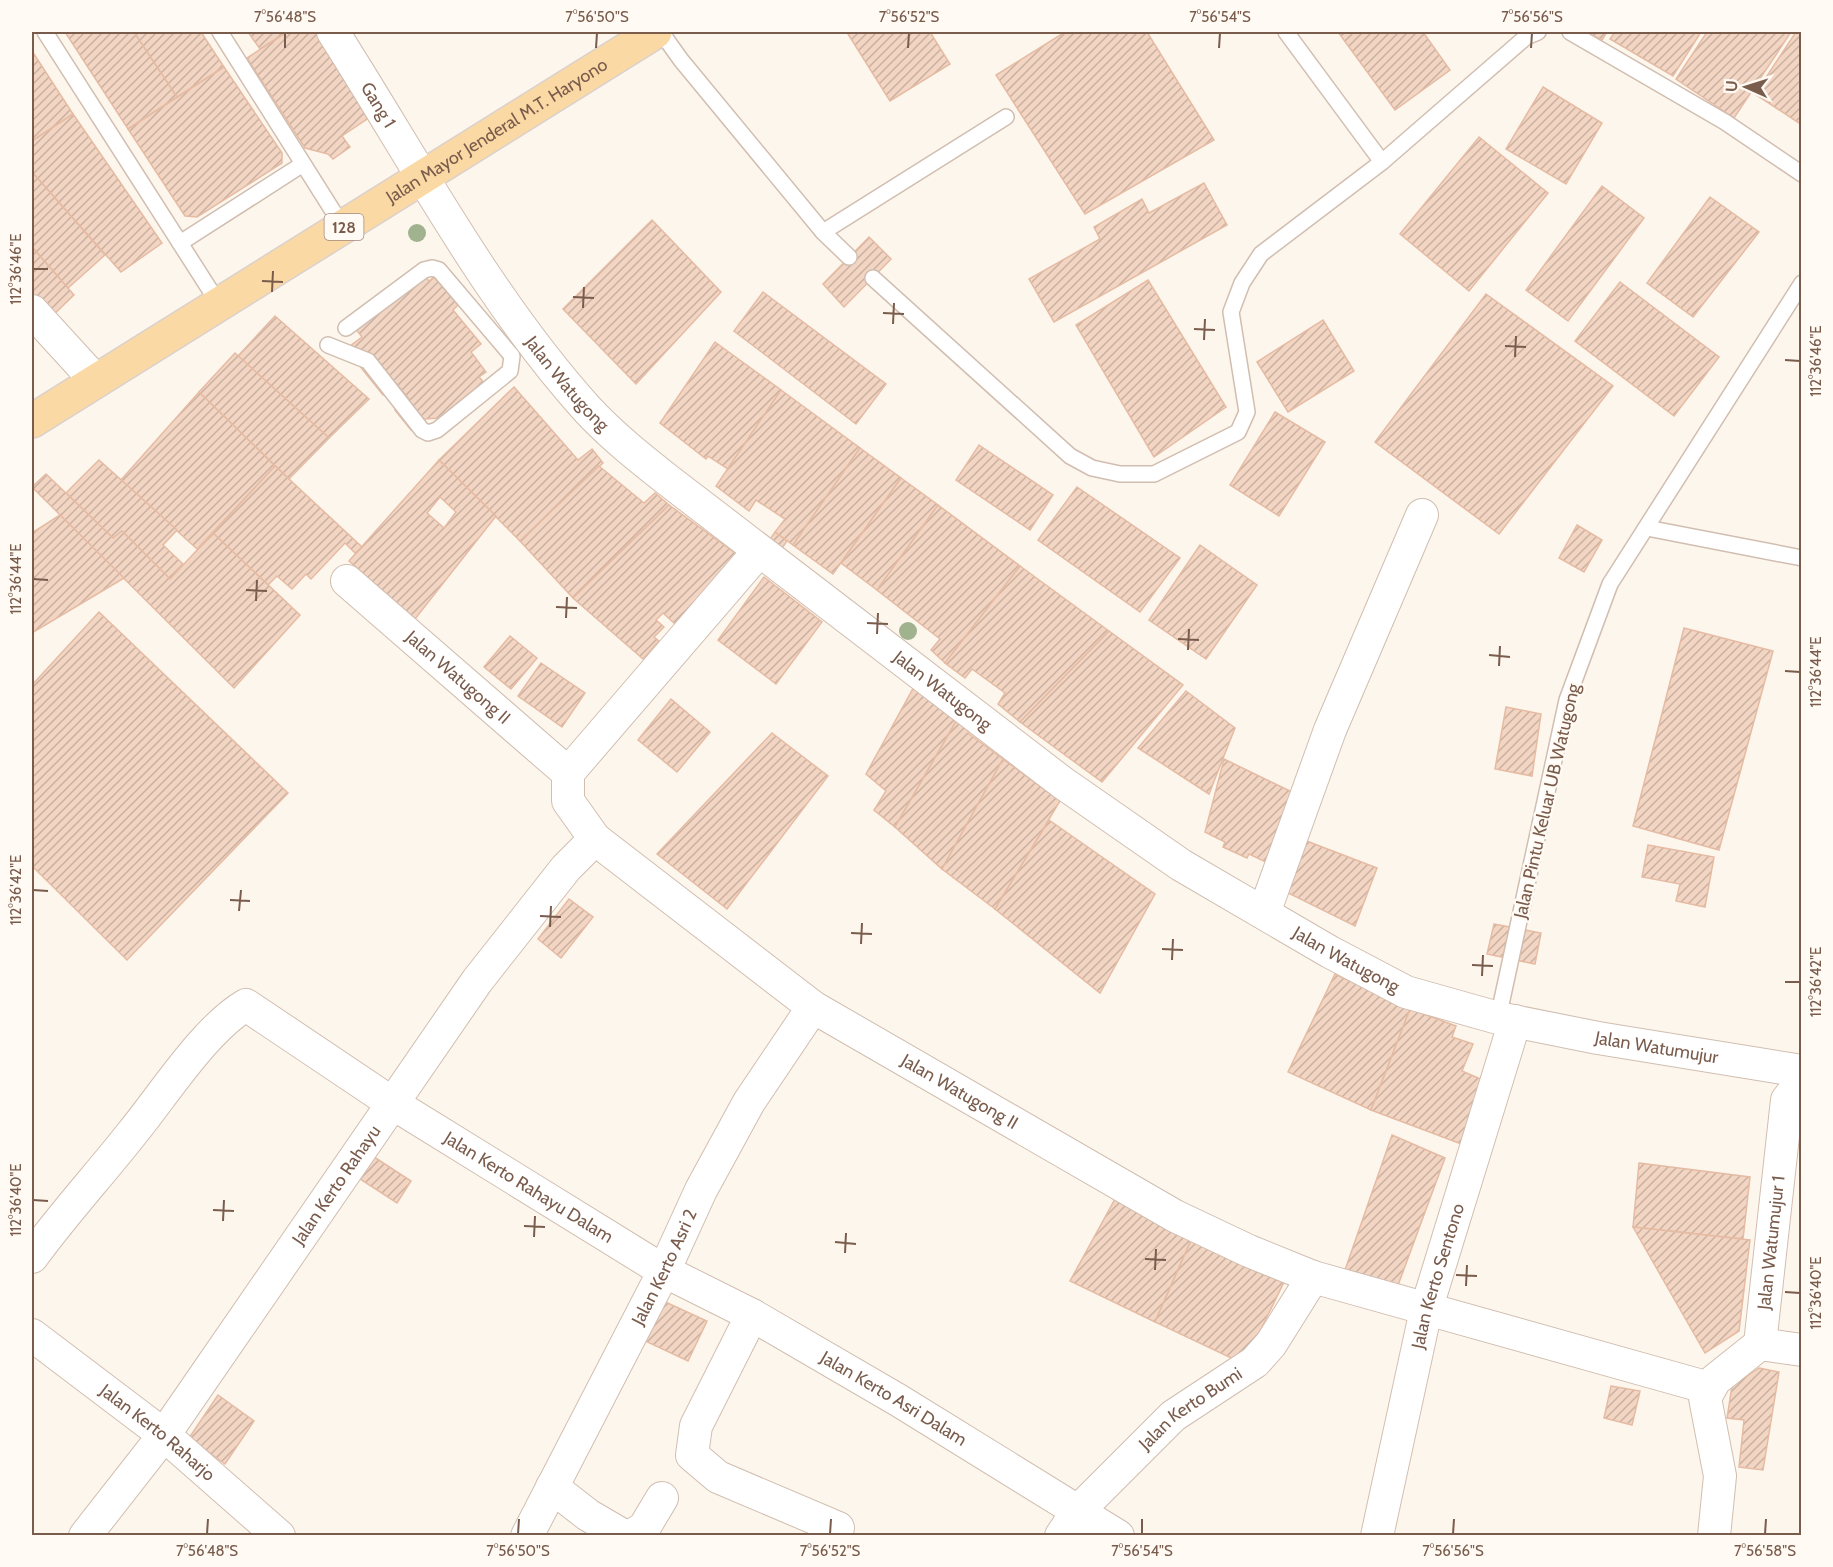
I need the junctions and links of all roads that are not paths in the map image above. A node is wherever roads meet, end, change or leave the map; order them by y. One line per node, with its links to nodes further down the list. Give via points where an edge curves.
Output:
1 (45, 32): 16 (lane)
2 (220, 32): 11 (lane)
3 (333, 32): 13 (street, Gang 1)
4 (655, 32): 13 (main road, Jalan Mayor Jenderal M.T. Haryono / 128)
5 (661, 32): 15 (lane)
6 (1287, 32): 10 (lane)
7 (1538, 32): 10 (lane, via 1526,38)
8 (1570, 32): 12 (lane, via 1725,122)
9 (1006, 117): 15 (lane)
10 (1382, 162): 18 (lane, via 1261,254 1242,283 1231,312 1247,412 1238,432 1154,474 1120,474 1092,468 1070,456)
11 (303, 164): 14 (lane); 16 (lane)
12 (1802, 174)
13 (422, 177): 14 (main road, Jalan Mayor Jenderal M.T. Haryono / 128); 28 (street, Jalan Watugong, via 543,355 588,409 626,447)
14 (343, 227): 20 (main road, Jalan Mayor Jenderal M.T. Haryono / 128)
15 (823, 231): 17 (lane)
16 (180, 243): 20 (lane)
17 (849, 258)
18 (873, 278)
19 (1802, 283): 27 (lane, Jalan Pintu Keluar UB Watugong)
20 (219, 304): 24 (main road, Jalan Mayor Jenderal M.T. Haryono / 128)
21 (32, 311): 24 (street)
22 (346, 328): 23 (lane, via 432,267 439,270 512,356 513,363 510,370 437,430 428,433 368,361)
23 (328, 345)
24 (96, 381): 25 (main road, Jalan Mayor Jenderal M.T. Haryono / 128)
25 (32, 421)
26 (1422, 514): 33 (street, via 1330,730)
27 (1647, 528): 29 (lane); 35 (lane, Jalan Pintu Keluar UB Watugong, via 1610,584 1567,700)
28 (759, 551): 31 (street); 33 (street, Jalan Watugong, via 1063,783 1181,865)
29 (1802, 558)
30 (347, 581): 31 (street, Jalan Watugong II)
31 (568, 773): 32 (street, Jalan Watugong II, via 568,801)
32 (594, 838): 34 (street, Jalan Watugong II); 39 (street, Jalan Kerto Rahayu, via 477,981)
33 (1264, 913): 35 (street, Jalan Watugong, via 1406,992)
34 (813, 1006): 41 (street, Jalan Kerto Asri 2, via 749,1102 701,1190); 42 (street, Jalan Watugong II, via 1175,1216)
35 (1507, 1019): 36 (street, Jalan Watumujur); 43 (street, Jalan Kerto Sentono)
36 (1770, 1067): 37 (street, Jalan Watumujur); 38 (street, Jalan Watumujur 1)
37 (1802, 1071)
38 (1794, 1090): 46 (street, Jalan Watumujur 1)
39 (392, 1103): 40 (street, Jalan Kerto Rahayu Dalam, via 246,1005 232,1014 187,1064); 41 (street, Jalan Kerto Rahayu Dalam); 49 (street, Jalan Kerto Rahayu)
40 (32, 1257)
41 (664, 1271): 44 (street, Jalan Kerto Asri Dalam); 50 (street, Jalan Kerto Asri 2)
42 (1313, 1277): 43 (street, Jalan Watugong II); 52 (street, Jalan Kerto Bumi, via 1271,1344 1255,1362 1173,1416)
43 (1426, 1310): 48 (street, Jalan Watugong II); 60 (street, Jalan Kerto Sentono)
44 (752, 1315): 52 (street, Jalan Kerto Asri Dalam, via 898,1400); 53 (street, via 696,1426 692,1455 718,1477)
45 (32, 1335): 49 (street, Jalan Kerto Raharjo)
46 (1760, 1344): 47 (street); 48 (street)
47 (1802, 1350)
48 (1709, 1388): 61 (street, via 1706,1398 1720,1476)
49 (164, 1436): 54 (street, Jalan Kerto Rahayu); 55 (street, Jalan Kerto Raharjo)
50 (552, 1487): 56 (street, Jalan Kerto Asri 2); 57 (street)
51 (662, 1498): 58 (street, via 644,1528)
52 (1069, 1524): 59 (street, Jalan Kerto Asri Dalam)
53 (838, 1528)
54 (86, 1536)
55 (279, 1536)
56 (527, 1536)
57 (624, 1536)
58 (631, 1536)
59 (1118, 1536)
60 (1377, 1536)
61 (1714, 1536)

